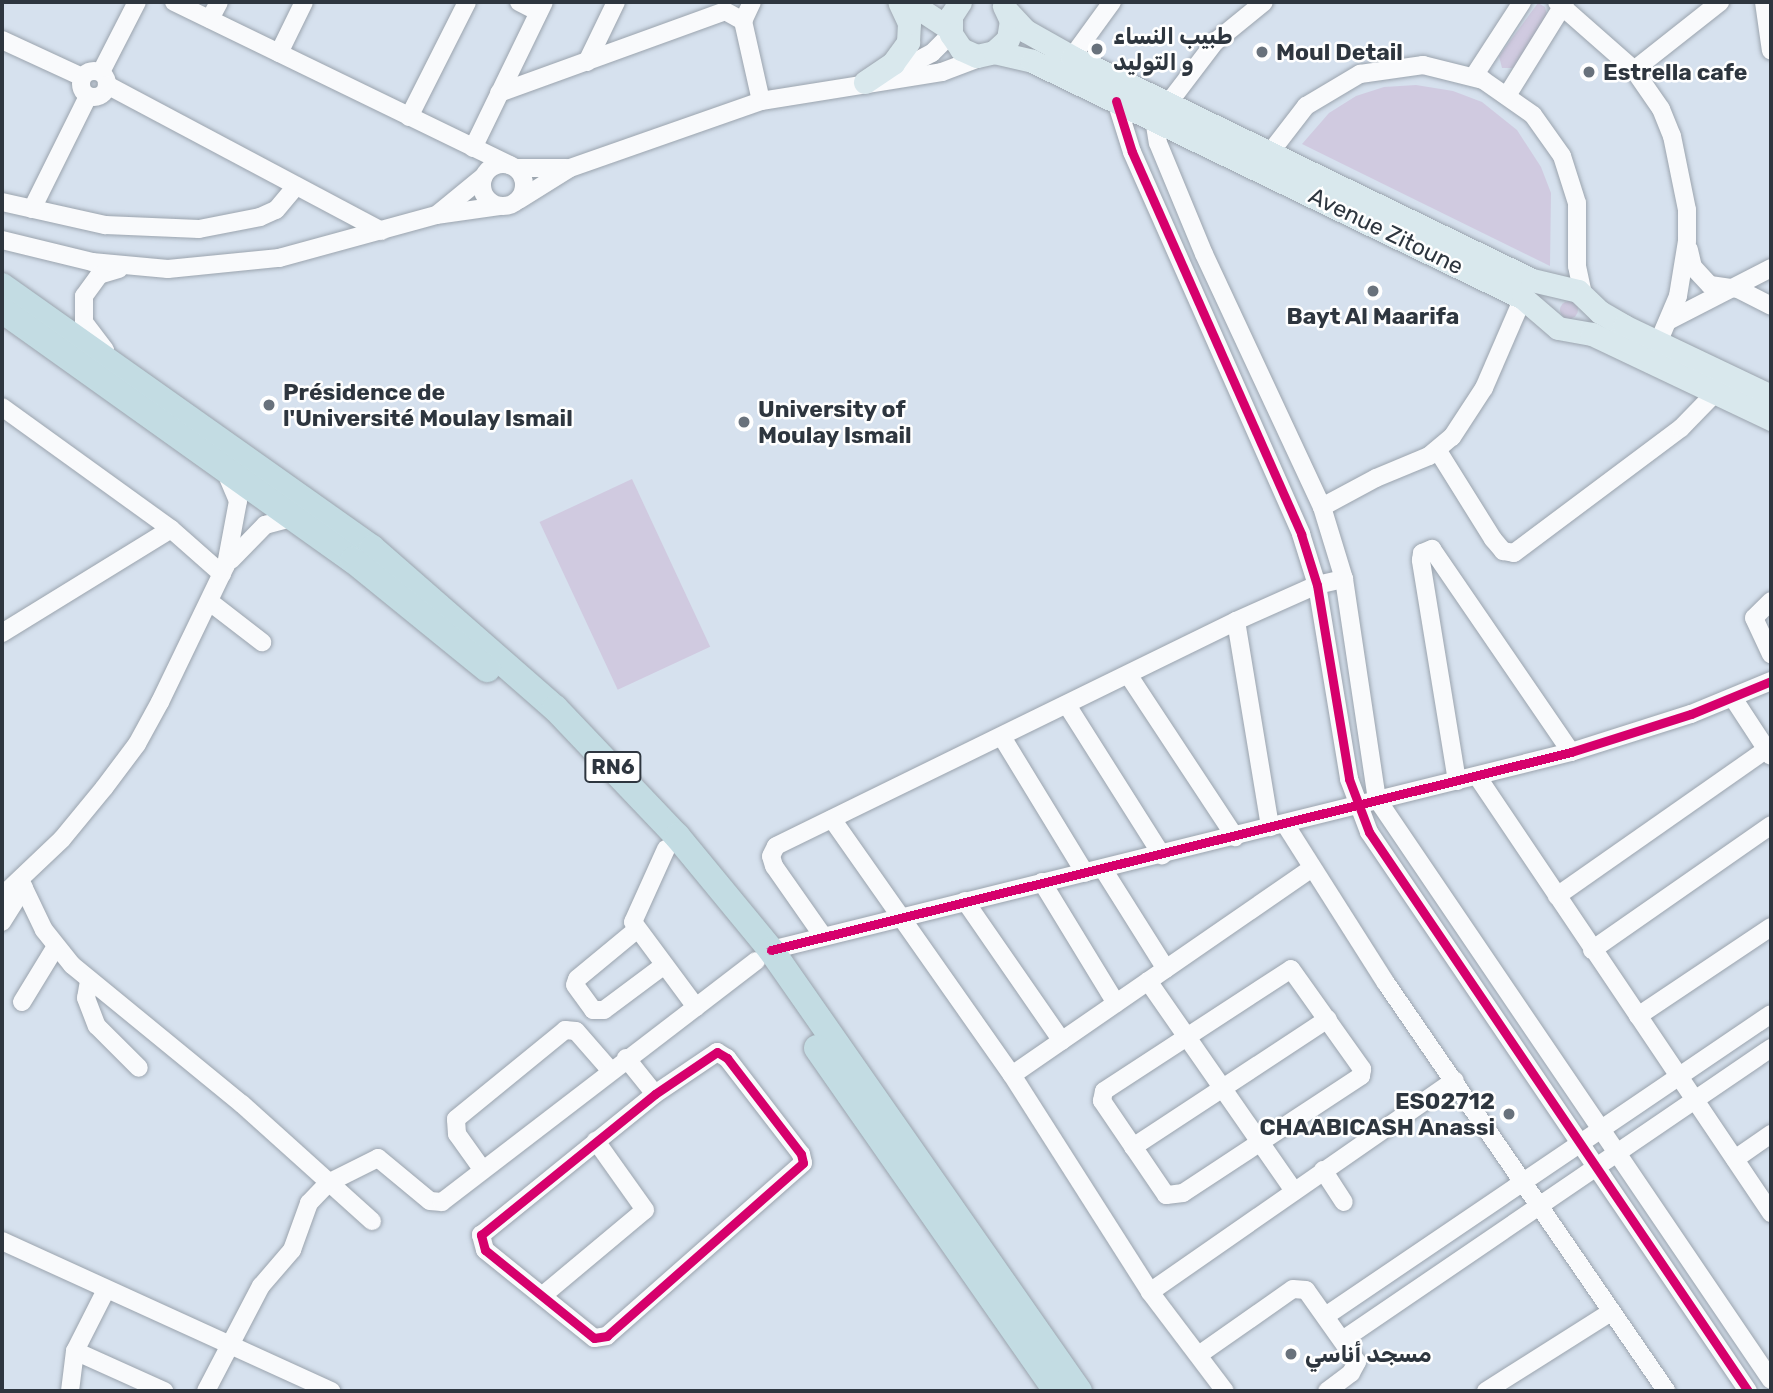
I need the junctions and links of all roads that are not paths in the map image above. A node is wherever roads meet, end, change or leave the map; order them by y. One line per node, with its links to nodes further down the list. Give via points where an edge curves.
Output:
1 (136, 2): 34 (street)
2 (174, 2): 22 (street)
3 (219, 2): 22 (street)
4 (304, 2): 27 (street)
5 (467, 2): 42 (street)
6 (519, 2): 20 (street)
7 (616, 2): 30 (street)
8 (706, 2): 21 (street)
9 (752, 2): 23 (street)
10 (899, 2): 35 (main road, via 910,32 905,50)
11 (909, 2): 24 (main road)
12 (960, 2): 24 (main road, via 951,16)
13 (1112, 2): 29 (street)
14 (1264, 2): 41 (street, via 1215,42)
15 (1522, 2): 32 (street)
16 (1720, 2): 31 (street)
17 (1764, 2): 26 (street)
18 (1562, 3): 31 (street); 37 (street)
19 (1005, 5): 28 (main road, via 1011,30); 29 (main road, Avenue Zitoune, via 1026,31)
20 (542, 7): 36 (street)
21 (725, 11): 23 (street); 30 (street)
22 (210, 19): 27 (street)
23 (743, 21): 39 (street)
24 (950, 31): 28 (main road, Avenue Zitoune, via 961,49); 35 (street, via 932,53)
25 (2, 40): 33 (street)
26 (1771, 51)
27 (279, 53): 42 (street)
28 (991, 54): 35 (street, via 942,72); 40 (main road, Avenue Zitoune, via 1032,61)
29 (1072, 57): 41 (main road, Avenue Zitoune)
30 (587, 62): 36 (street)
31 (1633, 70): 58 (street, via 1661,109 1672,136 1687,210)
32 (1474, 76): 37 (street); 46 (street, via 1423,65 1360,74 1306,106)
33 (82, 77): 34 (street, via 88,71); 38 (street, via 81,90)
34 (104, 79): 38 (street, via 98,96); 50 (street)
35 (874, 81): 39 (street)
36 (499, 93): 44 (street)
37 (1508, 94): 63 (street, via 1544,128 1568,171 1577,211)
38 (88, 96): 54 (street)
39 (761, 101): 48 (street)
40 (1116, 101): 41 (main road, Avenue Zitoune); 45 (street)
41 (1160, 112): 43 (street); 46 (main road, Avenue Zitoune); 64 (main road, Avenue Zitoune)
42 (409, 117): 44 (street)
43 (1158, 144): 45 (street); 78 (street)
44 (478, 150): 47 (street); 49 (street)
45 (1132, 152): 83 (street, via 1301,534)
46 (1269, 154): 63 (main road, Avenue Zitoune, via 1532,280)
47 (513, 167): 48 (street); 49 (street, via 494,166); 51 (street, via 524,180)
48 (570, 167): 51 (street)
49 (485, 175): 53 (street, via 484,195); 55 (street)
50 (296, 186): 54 (street, via 276,209 260,218 199,229 105,225); 56 (street)
51 (519, 200): 53 (street)
52 (2, 202): 54 (street)
53 (499, 206): 55 (street)
54 (32, 209)
55 (436, 215): 56 (street)
56 (382, 232): 59 (street, via 279,258 180,268)
57 (2, 240): 59 (street)
58 (1687, 240): 62 (street, via 1700,277 1722,289); 68 (street, via 1684,273)
59 (126, 267): 71 (street, via 99,275 89,285 82,310 93,337)
60 (1771, 268): 62 (street)
61 (2, 286): 71 (highway, RN6)
62 (1738, 289): 65 (street); 68 (street)
63 (1575, 293): 67 (main road, via 1551,298); 69 (main road, via 1587,320); 70 (main road, Avenue Zitoune)
64 (1523, 299): 67 (main road, Avenue Zitoune); 76 (street, via 1474,407)
65 (1771, 306)
66 (2, 310): 77 (highway, RN6)
67 (1549, 318): 69 (main road, Avenue Zitoune, via 1558,328)
68 (1668, 321): 70 (street)
69 (1571, 331): 72 (main road, Avenue Zitoune, via 1592,334)
70 (1658, 343): 73 (main road, Avenue Zitoune)
71 (123, 371): 122 (highway, RN6, via 372,548 477,636 620,774)
72 (1716, 391): 75 (main road, Avenue Zitoune); 76 (street, via 1681,428 1514,553 1503,551 1493,539)
73 (1771, 396)
74 (2, 407): 80 (street)
75 (1771, 419)
76 (1437, 451): 78 (street)
77 (224, 470): 79 (highway, RN6); 81 (street, via 238,501 238,520)
78 (1322, 508): 82 (street)
79 (292, 519): 81 (street, via 265,525); 105 (highway, RN6, via 484,665)
80 (171, 529): 81 (street); 87 (street)
81 (224, 569): 84 (street)
82 (1343, 579): 83 (street); 99 (street)
83 (1317, 585): 86 (street); 100 (street)
84 (210, 601): 88 (street); 111 (street, via 137,744)
85 (1771, 601): 89 (street, via 1754,618)
86 (1237, 621): 90 (street); 103 (street)
87 (5, 627)
88 (262, 642)
89 (1771, 654)
90 (1129, 676): 93 (street); 104 (street)
91 (1771, 681): 92 (street)
92 (1733, 698): 95 (street); 96 (street)
93 (1068, 705): 94 (street); 106 (street)
94 (1002, 737): 101 (street); 109 (street)
95 (1571, 752): 97 (street); 98 (street, via 1432,549 1422,552 1421,560)
96 (1769, 753): 113 (street)
97 (1477, 776): 98 (street); 113 (street)
98 (1457, 781): 99 (street)
99 (1377, 799): 100 (street); 145 (street)
100 (1356, 804): 103 (street); 149 (street, via 1369,832)
101 (832, 819): 115 (street); 119 (street, via 776,846 771,856)
102 (1771, 825): 121 (street)
103 (1277, 826): 104 (street); 108 (street)
104 (1235, 837): 106 (street)
105 (666, 849): 118 (street, via 634,912); 122 (highway, RN6)
106 (1163, 855): 107 (street)
107 (1103, 869): 109 (street); 124 (street)
108 (1311, 869): 124 (street); 141 (street)
109 (1085, 873): 110 (street)
110 (1042, 882): 114 (street); 128 (street)
111 (22, 883): 112 (street); 116 (street); 120 (street)
112 (2, 896)
113 (1557, 896): 121 (street)
114 (965, 901): 115 (street); 134 (street)
115 (904, 915): 119 (street); 139 (street)
116 (2, 922)
117 (1771, 927): 131 (street)
118 (635, 931): 123 (street); 123 (street, via 577,979 575,985 593,1010 604,1010)
119 (823, 936): 122 (street)
120 (55, 948): 125 (street); 127 (street)
121 (1592, 950): 131 (street)
122 (764, 956): 129 (street); 179 (highway, RN6); 180 (highway, RN6)
123 (663, 966): 129 (street)
124 (1166, 969): 126 (street)
125 (89, 981): 137 (street, via 86,998 97,1026); 157 (street, via 242,1104)
126 (1147, 981): 128 (street); 133 (street)
127 (22, 1002)
128 (1116, 1003): 134 (street)
129 (696, 1007): 136 (street)
130 (1771, 1014): 140 (street)
131 (1638, 1016): 140 (street)
132 (1328, 1019): 133 (street, via 1296,972 1288,969); 142 (street); 148 (street, via 1362,1069 1361,1076)
133 (1186, 1037): 142 (street); 150 (street, via 1101,1096)
134 (1062, 1041): 139 (street)
135 (1771, 1048): 144 (street)
136 (626, 1058): 138 (street); 143 (street)
137 (139, 1068)
138 (610, 1070): 154 (street); 154 (street, via 576,1031 565,1030 456,1119 454,1130)
139 (1012, 1075): 165 (street)
140 (1679, 1076): 144 (street); 145 (street)
141 (1455, 1080): 155 (street); 156 (street)
142 (1223, 1089): 148 (street); 150 (street)
143 (655, 1094): 147 (street); 166 (street, via 711,1053 723,1054 801,1154 803,1163 603,1338 590,1335)
144 (1694, 1098): 151 (street); 152 (street)
145 (1601, 1130): 149 (street); 151 (street)
146 (1771, 1134): 152 (street)
147 (596, 1141): 166 (street, via 645,1210); 166 (street, via 481,1235 485,1250)
148 (1261, 1143): 150 (street, via 1171,1196); 158 (street)
149 (1578, 1144): 153 (street); 156 (street)
150 (1133, 1147)
151 (1616, 1152): 153 (street); 173 (street)
152 (1735, 1159): 161 (street)
153 (1593, 1167): 160 (street); 184 (street)
154 (482, 1169): 157 (street, via 436,1204 378,1158)
155 (1323, 1170): 158 (street); 159 (street)
156 (1524, 1178): 160 (street); 168 (street)
157 (328, 1183): 162 (street); 170 (street, via 309,1203 292,1250 266,1278)
158 (1294, 1191): 165 (street)
159 (1344, 1202)
160 (1541, 1203): 167 (street); 169 (street)
161 (1771, 1213)
162 (372, 1221)
163 (2, 1241): 164 (street)
164 (106, 1290): 170 (street); 171 (street)
165 (1150, 1292): 172 (street)
166 (542, 1296)
167 (1611, 1312): 182 (street); 183 (street)
168 (1327, 1315): 169 (street); 172 (street, via 1312,1294 1293,1289)
169 (1344, 1339): 181 (street, via 1356,1356 1355,1368)
170 (228, 1344): 177 (street); 178 (street)
171 (75, 1351): 175 (street); 176 (street)
172 (1200, 1354): 174 (street)
173 (1771, 1380)
174 (1218, 1389)
175 (70, 1391)
176 (163, 1391)
177 (205, 1391)
178 (331, 1391)
179 (1056, 1391)
180 (1079, 1391)
181 (1327, 1391)
182 (1486, 1391)
183 (1666, 1391)
184 (1748, 1391)

